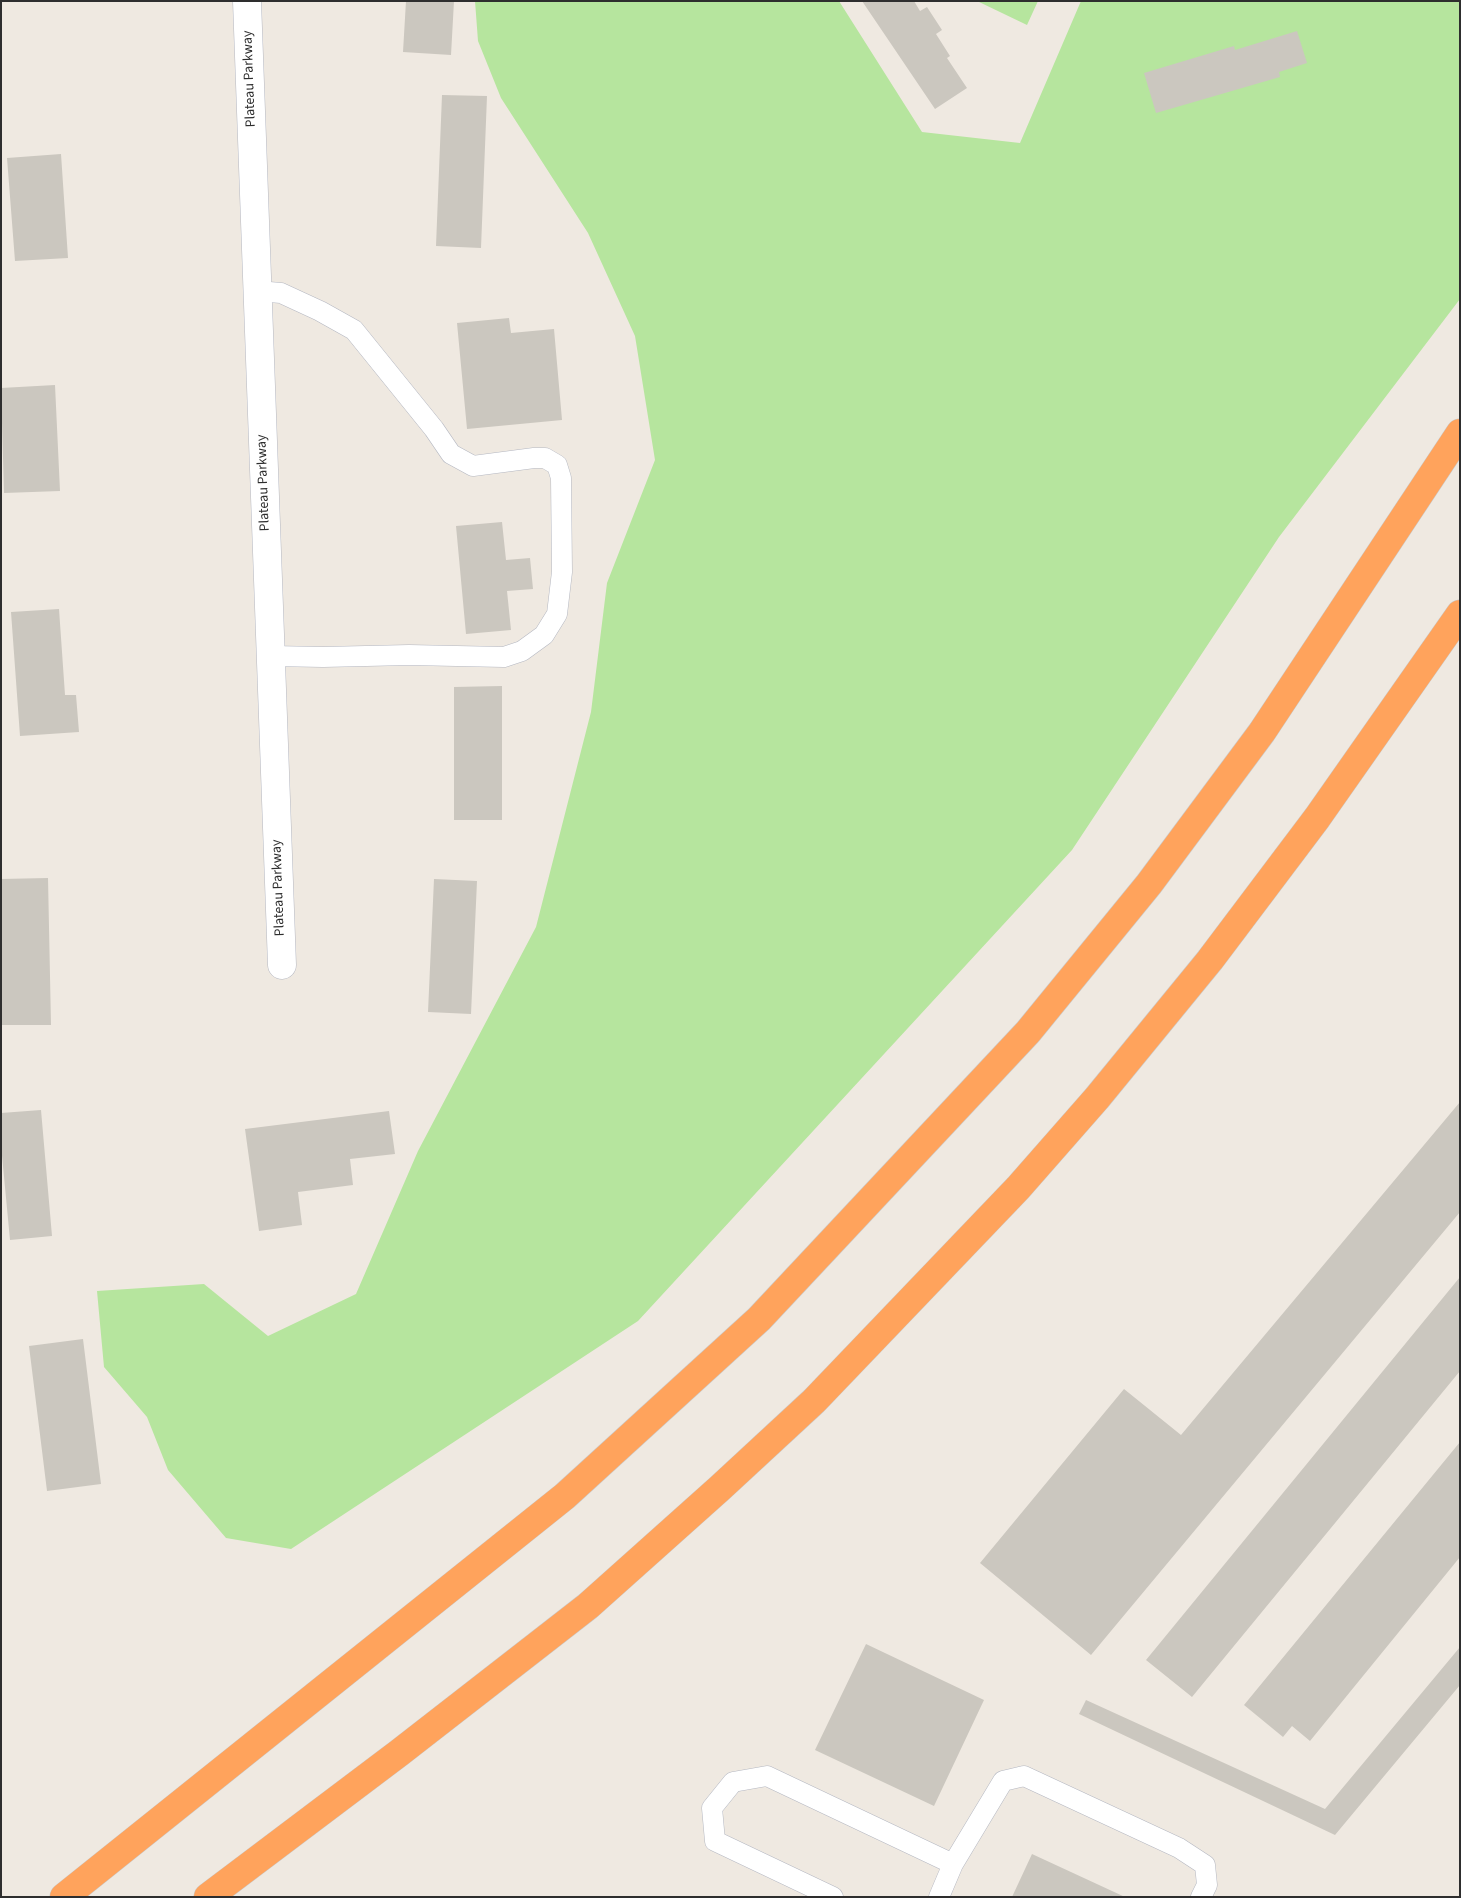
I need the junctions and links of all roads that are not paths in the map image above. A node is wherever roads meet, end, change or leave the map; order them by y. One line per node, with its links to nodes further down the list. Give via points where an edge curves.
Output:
1 (247, 1): 2 (street, Plateau Parkway)
2 (257, 291): 5 (street, Plateau Parkway); 5 (lane, via 281,293 354,330 451,454 473,466 546,458 557,465 561,478 562,572 557,614 544,635 522,651 504,657)
3 (1460, 433): 8 (highway, via 1262,732 1149,884 1028,1032 760,1319 565,1496)
4 (1460, 614): 9 (highway, via 1317,818 1204,968 1018,1188 814,1401 588,1606)
5 (271, 656): 6 (street, Plateau Parkway)
6 (282, 965)
7 (953, 1864): 10 (lane, via 767,1776 733,1782 712,1808 715,1841); 11 (lane); 12 (lane, via 1003,1781 1024,1776 1180,1848 1205,1865 1206,1885)
8 (64, 1897)
9 (208, 1897)
10 (833, 1897)
11 (939, 1897)
12 (1201, 1897)

